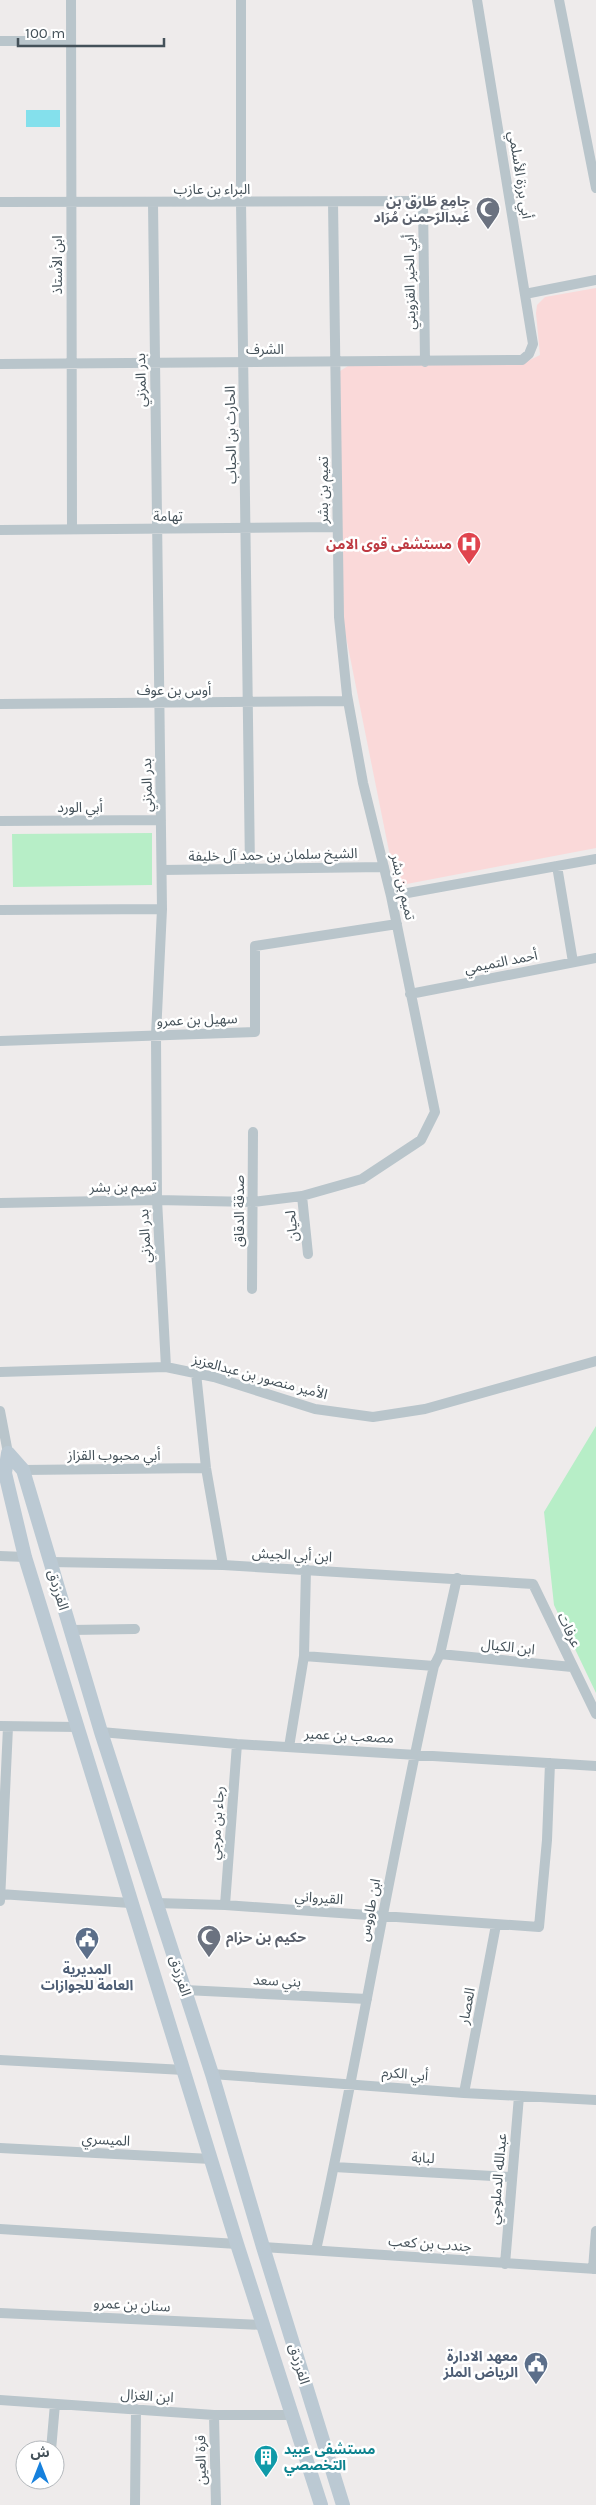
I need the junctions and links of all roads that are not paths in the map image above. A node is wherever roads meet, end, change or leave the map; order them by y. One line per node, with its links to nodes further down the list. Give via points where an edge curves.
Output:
1 (71, 0): 6 (street, ابن الأستاذ)
2 (241, 0): 10 (street, الحارث بن الحباب)
3 (477, 0): 15 (street, أبي برزة الأسلمي)
4 (559, 0): 7 (street)
5 (0, 41): 6 (street)
6 (71, 41): 12 (street, ابن الأستاذ)
7 (596, 188)
8 (423, 201): 11 (street, البراء بن عازب); 17 (street, أبي الخير القزويني)
9 (0, 202): 12 (street, البراء بن عازب)
10 (241, 202): 11 (street, البراء بن عازب); 13 (street, البراء بن عازب); 18 (street, الحارث بن الحباب)
11 (333, 202): 19 (street, تميم بن بشر)
12 (71, 203): 13 (street, البراء بن عازب); 21 (street, ابن الأستاذ)
13 (153, 203): 22 (street, بدر المزني)
14 (596, 280): 15 (street)
15 (526, 294): 16 (street, أبي برزة الأسلمي, via 533,344)
16 (529, 354): 17 (street, الشرف, via 522,360)
17 (425, 362): 19 (street, الشرف)
18 (243, 363): 19 (street, الشرف); 22 (street, الشرف); 25 (street, الحارث بن الحباب)
19 (336, 363): 23 (street, تميم بن بشر)
20 (0, 364): 21 (street, الشرف)
21 (71, 364): 22 (street, الشرف); 24 (street, ابن الأستاذ)
22 (154, 364): 27 (street, بدر المزني)
23 (336, 527): 25 (street, تهامة); 28 (street, تميم بن بشر, via 339,617)
24 (72, 529): 26 (street, تهامة); 27 (street, تهامة)
25 (246, 529): 27 (street, تهامة); 29 (street, الحارث بن الحباب)
26 (0, 530)
27 (158, 530): 31 (street, بدر المزني)
28 (348, 702): 29 (street, أوس بن عوف); 36 (street, تميم بن بشر, via 363,783)
29 (248, 703): 31 (street, أوس بن عوف); 37 (street, الحارث بن الحباب)
30 (0, 704): 31 (street, أوس بن عوف)
31 (160, 704): 32 (street, بدر المزني)
32 (161, 820): 33 (street, أبي الورد); 38 (street, بدر المزني)
33 (0, 821)
34 (596, 859): 35 (street)
35 (557, 866): 39 (street); 44 (street)
36 (384, 867): 37 (street, الشيخ سلمان بن حمد آل خليفة); 39 (street, تميم بن بشر)
37 (250, 869): 38 (street, الشيخ سلمان بن حمد آل خليفة)
38 (162, 870): 40 (street, بدر المزني)
39 (391, 896): 42 (street, تميم بن بشر)
40 (162, 909): 41 (street); 46 (street, بدر المزني)
41 (0, 910)
42 (397, 924): 45 (street, تميم بن بشر); 46 (street, سهيل بن عمرو, via 255,946 255,1032)
43 (596, 958): 44 (street, أحمد التميمي)
44 (573, 962): 45 (street, أحمد التميمي)
45 (410, 994): 49 (street, تميم بن بشر, via 435,1112 421,1140 362,1179)
46 (156, 1035): 47 (street, سهيل بن عمرو); 50 (street, بدر المزني)
47 (0, 1041)
48 (253, 1132): 51 (street, صدقة الدقاق)
49 (302, 1196): 51 (street, تميم بن بشر); 53 (street, لحيان)
50 (157, 1200): 51 (street, تميم بن بشر); 52 (street, تميم بن بشر); 56 (street, بدر المزني)
51 (253, 1202): 54 (street, صدقة الدقاق)
52 (0, 1203)
53 (308, 1254)
54 (252, 1289)
55 (596, 1361): 58 (street, الأمير منصور بن عبدالعزيز, via 425,1409 373,1417 315,1409)
56 (166, 1367): 57 (street, الأمير منصور بن عبدالعزيز); 58 (street, الأمير منصور بن عبدالعزيز)
57 (0, 1372)
58 (196, 1373): 61 (street)
59 (0, 1411): 60 (street, الفرزدق)
60 (8, 1453): 62 (street, الفرزدق); 64 (street, الفرزدق, via 5,1473)
61 (206, 1468): 62 (street, أبي محبوب القزاز); 66 (street)
62 (23, 1470): 65 (street, الفرزدق)
63 (0, 1556): 64 (street)
64 (25, 1557): 78 (street, الفرزدق)
65 (50, 1562): 66 (street, ابن أبي الجيش); 71 (street, الفرزدق)
66 (223, 1565): 67 (street, ابن أبي الجيش)
67 (306, 1569): 68 (street, ابن أبي الجيش); 73 (street)
68 (457, 1578): 69 (street, ابن أبي الجيش); 72 (street, ابن طاووس)
69 (532, 1584): 75 (street, عرفات)
70 (135, 1629): 71 (street)
71 (70, 1630): 79 (street, الفرزدق)
72 (440, 1654): 74 (street, ابن طاووس); 75 (street, ابن الكيال)
73 (304, 1656): 74 (street); 81 (street)
74 (434, 1666): 82 (street, ابن طاووس)
75 (572, 1667): 76 (street, عرفات)
76 (596, 1714)
77 (4, 1726): 78 (street); 85 (street)
78 (78, 1727): 87 (street, الفرزدق)
79 (101, 1732): 80 (street, مصعب بن عمير); 88 (street, الفرزدق)
80 (237, 1744): 81 (street, مصعب بن عمير); 89 (street, رجاء بن مرجي)
81 (289, 1747): 82 (street, مصعب بن عمير)
82 (414, 1753): 83 (street, مصعب بن عمير); 90 (street, ابن طاووس)
83 (550, 1763): 84 (street, مصعب بن عمير); 91 (street, القيرواني, via 539,1927)
84 (596, 1766)
85 (0, 1894): 86 (street); 87 (street)
86 (0, 1901)
87 (130, 1903): 95 (street, الفرزدق)
88 (156, 1903): 89 (street, القيرواني); 92 (street, الفرزدق)
89 (225, 1905): 90 (street, القيرواني)
90 (383, 1916): 91 (street, القيرواني); 93 (street, ابن طاووس)
91 (496, 1925): 98 (street, العصار)
92 (185, 1990): 93 (street, بني سعد); 96 (street, الفرزدق)
93 (367, 1999): 97 (street, ابن طاووس)
94 (0, 2060): 95 (street)
95 (184, 2070): 102 (street, الفرزدق)
96 (212, 2074): 97 (street, أبي الكرم); 108 (street, الفرزدق)
97 (350, 2083): 98 (street, أبي الكرم); 103 (street, ابن طاووس)
98 (464, 2093): 99 (street, أبي الكرم)
99 (519, 2096): 100 (street, أبي الكرم); 104 (street, عبدالله الدملوجي)
100 (596, 2100)
101 (0, 2148): 102 (street, الميسري)
102 (211, 2159): 107 (street, الفرزدق)
103 (334, 2167): 104 (street, لبابة); 109 (street, ابن طاووس)
104 (510, 2177): 110 (street, عبدالله الدملوجي)
105 (0, 2230): 107 (street)
106 (596, 2231): 111 (street)
107 (236, 2244): 113 (street, الفرزدق)
108 (263, 2247): 109 (street, جندب بن كعب); 123 (street, الفرزدق)
109 (316, 2250): 110 (street, جندب بن كعب)
110 (505, 2264): 111 (street, جندب بن كعب)
111 (594, 2269)
112 (0, 2313): 113 (street, سنان بن عمرو)
113 (263, 2325): 118 (street, الفرزدق)
114 (0, 2400): 115 (street, ابن الغزال)
115 (55, 2404): 116 (street, ابن الغزال); 119 (street)
116 (136, 2409): 117 (street, ابن الغزال); 120 (street)
117 (214, 2415): 118 (street, ابن الغزال); 121 (street, قرة العين)
118 (293, 2415): 122 (street, الفرزدق)
119 (52, 2440)
120 (134, 2505)
121 (216, 2505)
122 (321, 2505)
123 (343, 2505)

